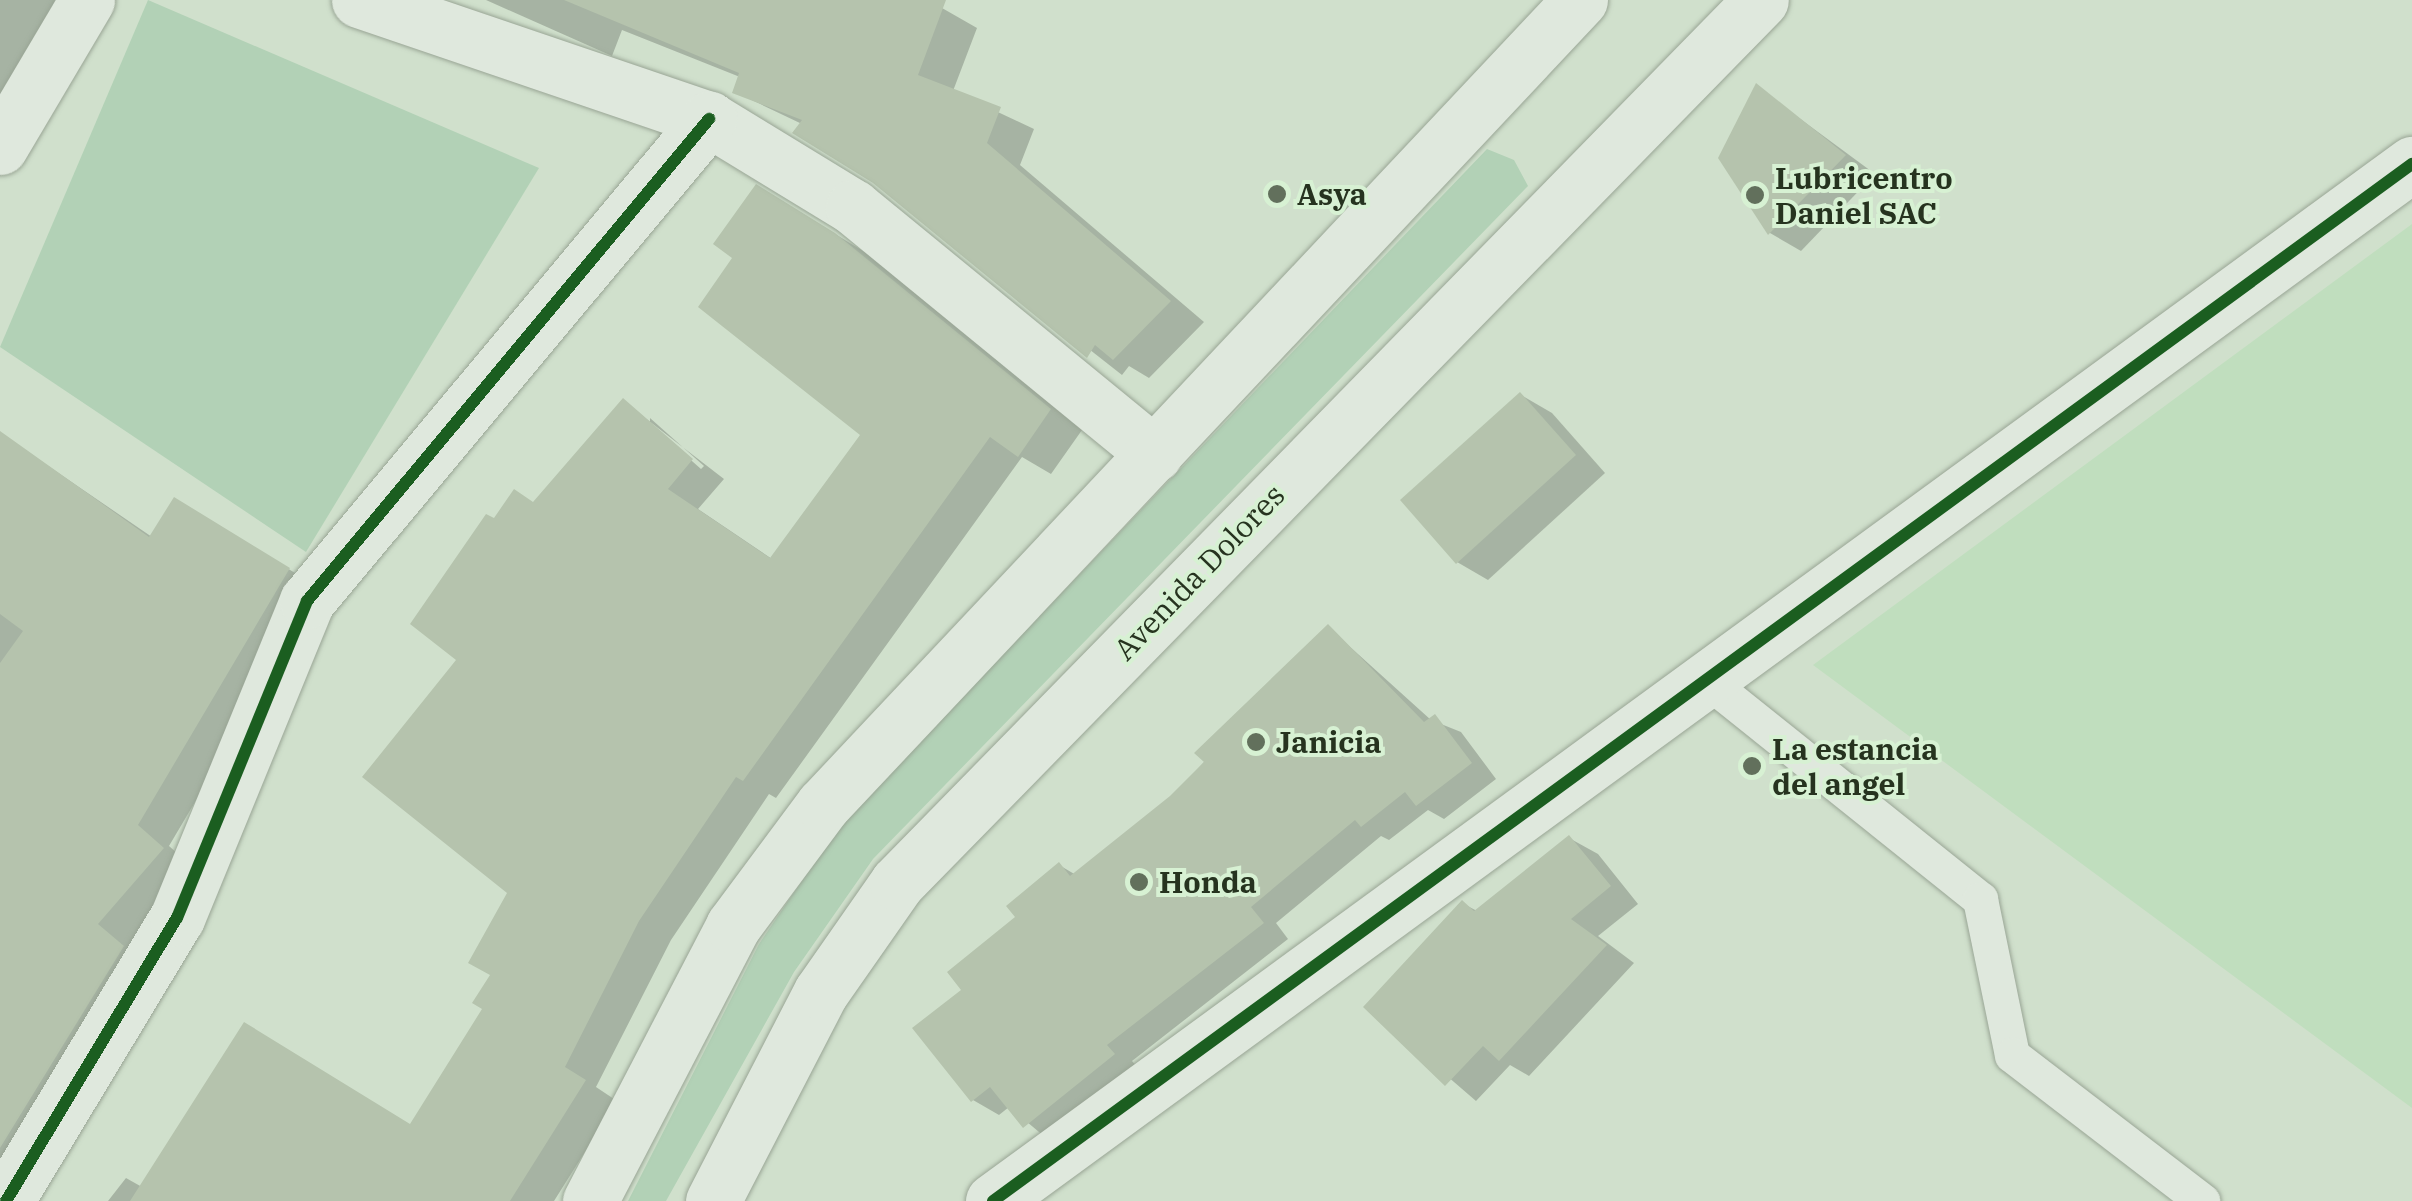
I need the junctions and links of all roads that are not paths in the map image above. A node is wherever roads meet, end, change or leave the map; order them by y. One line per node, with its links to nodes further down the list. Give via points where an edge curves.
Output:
1 (88, 0): 7 (street)
2 (359, 0): 6 (street)
3 (1580, 0): 5 (street)
4 (1762, 0): 13 (street, Avenida Dolores, via 897,883 821,992)
5 (1541, 20): 9 (street)
6 (708, 118): 9 (street, via 853,207); 11 (street, via 308,601 177,918)
7 (0, 147)
8 (2412, 164): 10 (street)
9 (1156, 454): 12 (street, via 823,805 733,926)
10 (1704, 678): 14 (street); 15 (lane, via 1980,899 2012,1055)
11 (6, 1201)
12 (590, 1201)
13 (713, 1201)
14 (993, 1201)
15 (2202, 1201)

